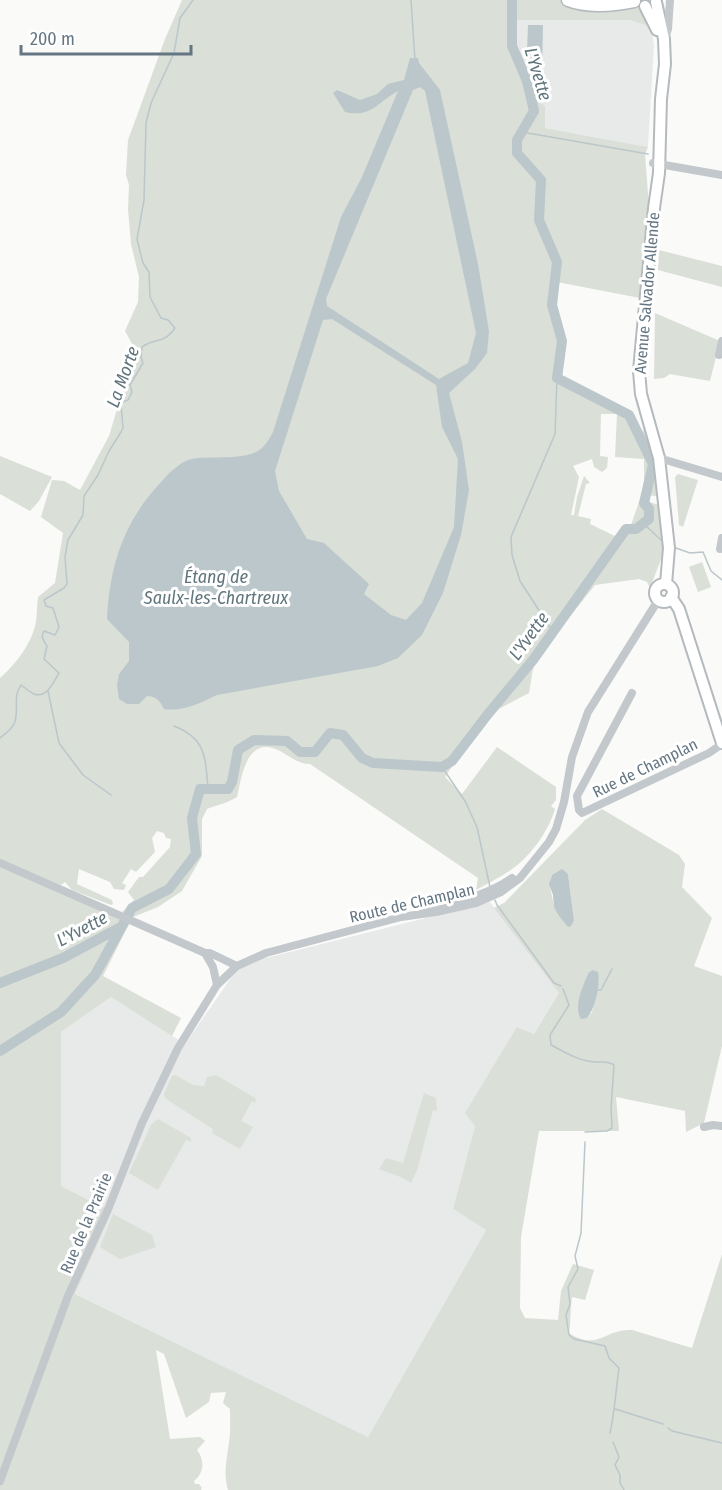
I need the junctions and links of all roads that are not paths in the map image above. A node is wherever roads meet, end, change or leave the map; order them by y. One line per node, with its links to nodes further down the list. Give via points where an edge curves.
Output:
1 (568, 0): 3 (highway, via 605,6)
2 (670, 0): 4 (street, Avenue Salvador Allende)
3 (645, 2): 4 (main road); 5 (main road, via 659,36)
4 (664, 39): 5 (main road, Avenue Salvador Allende)
5 (656, 164): 6 (street); 9 (main road, Avenue Salvador Allende, via 639,371 641,394)
6 (722, 175)
7 (722, 341): 8 (street)
8 (718, 355)
9 (659, 458): 10 (street); 11 (main road, Avenue Salvador Allende, via 669,548 666,584 657,588 656,594)
10 (722, 477)
11 (666, 599): 13 (main road, via 679,609); 16 (street, Route de Champlan, via 653,608 588,712 572,757 560,819 549,842 522,871 476,903 401,917 266,953)
12 (632, 693): 13 (street, Rue de Champlan, via 577,796 582,813 709,753)
13 (722, 743)
14 (0, 863): 15 (street)
15 (205, 953): 16 (street); 17 (street)
16 (237, 966): 17 (street, Route de Champlan)
17 (217, 985): 20 (street, Rue de la Prairie, via 177,1048 146,1115 68,1296)
18 (722, 1126): 19 (street)
19 (704, 1127)
20 (0, 1481)

